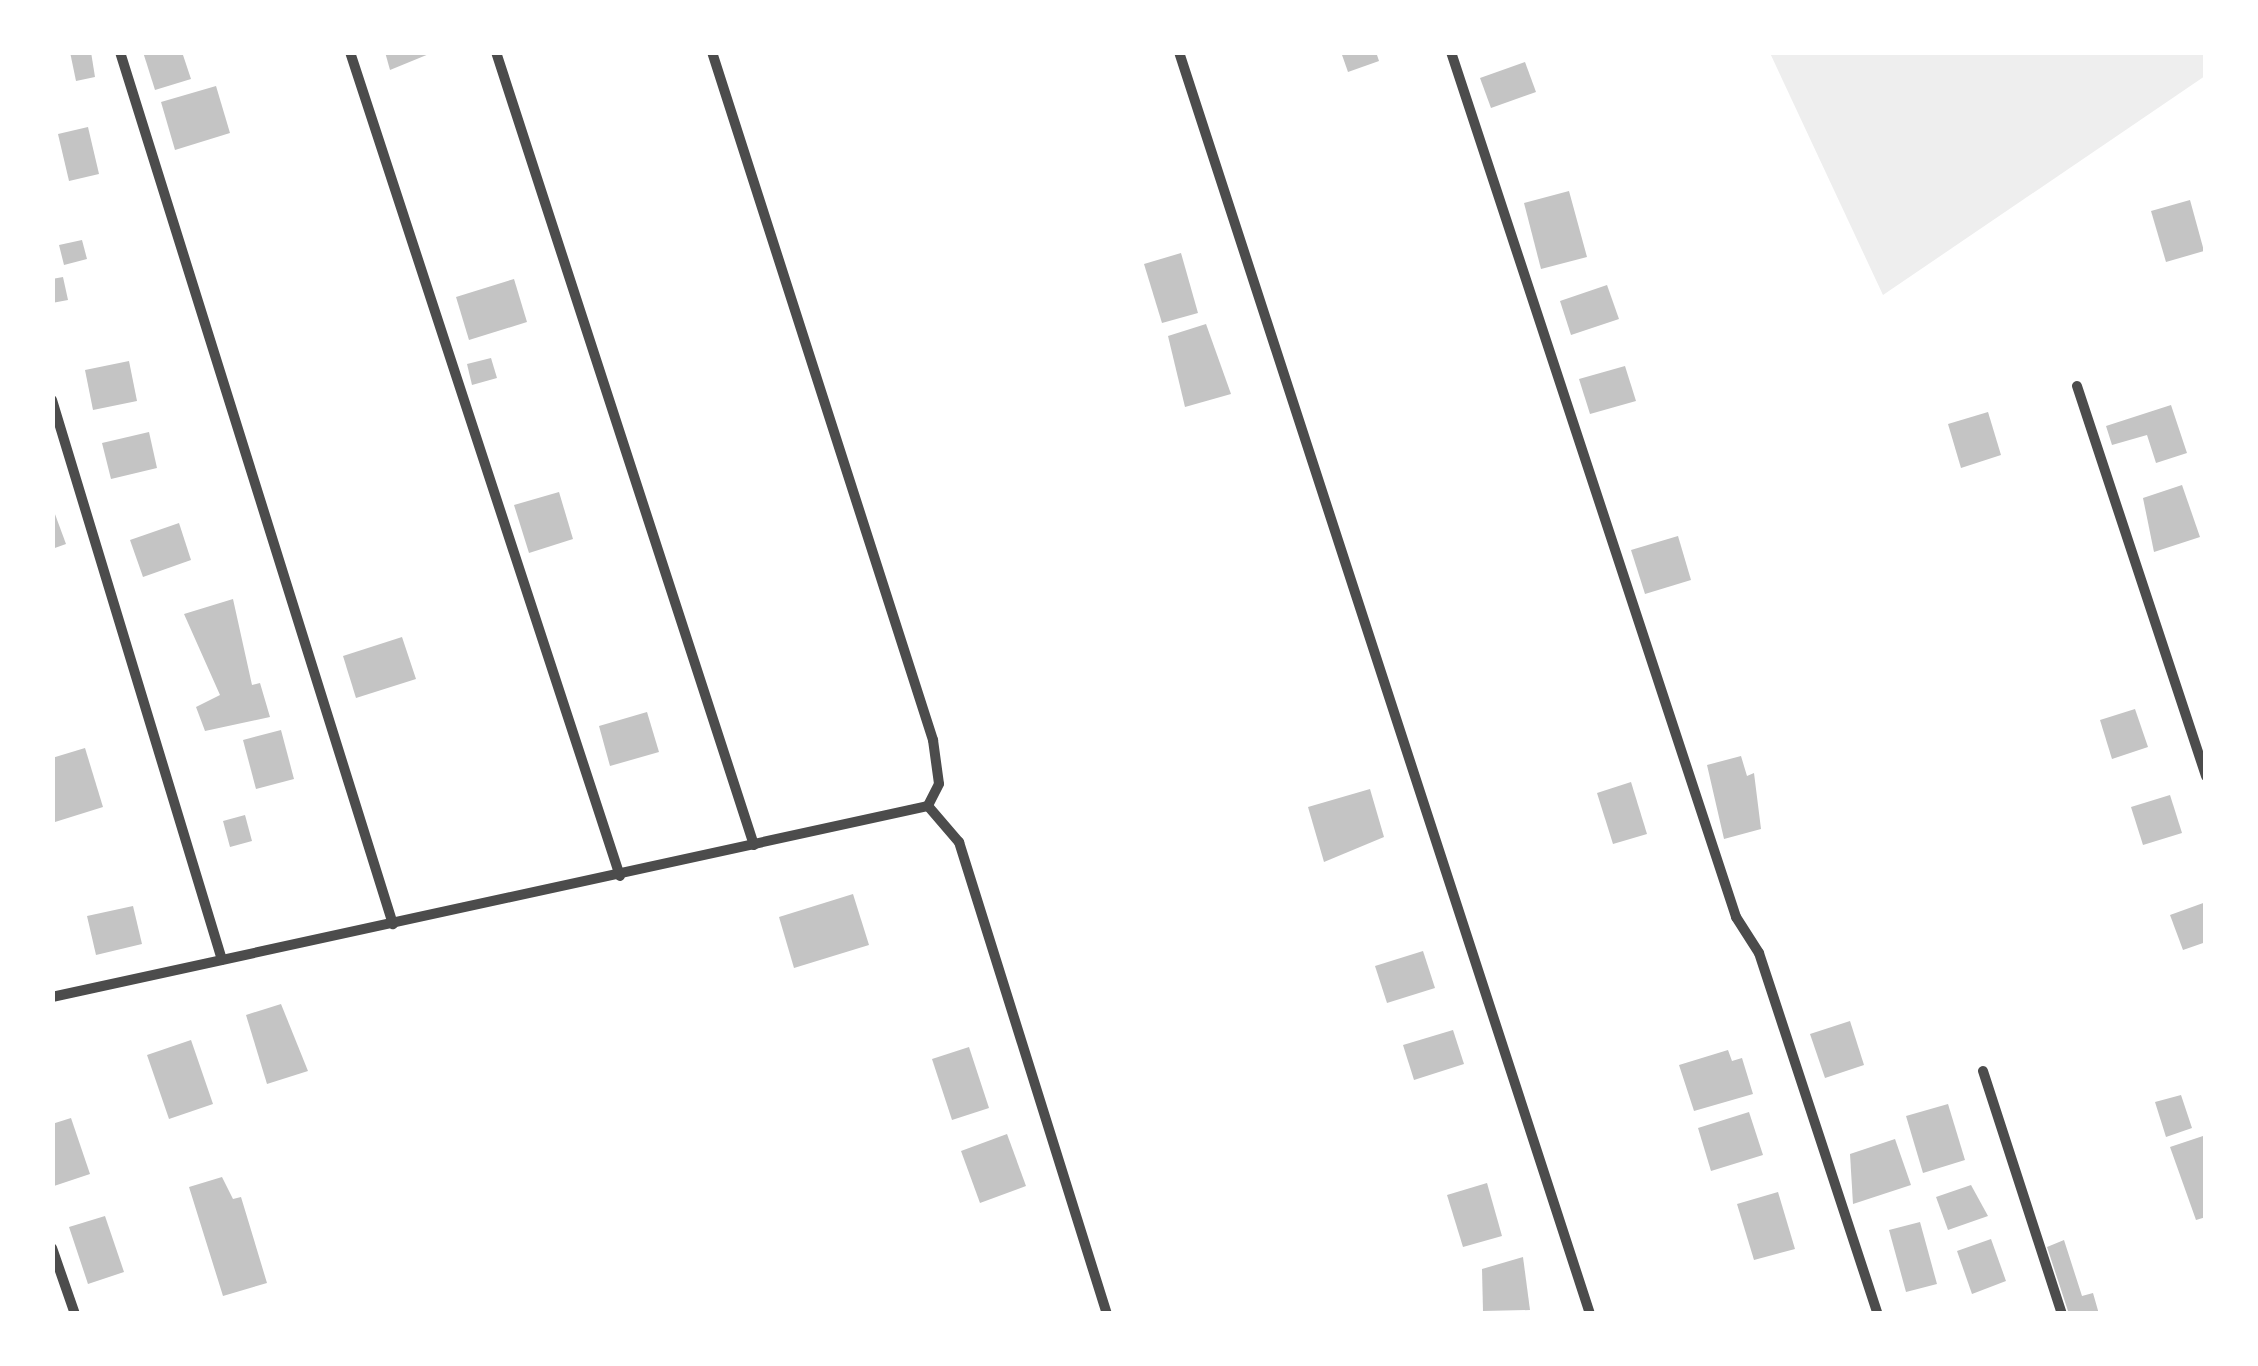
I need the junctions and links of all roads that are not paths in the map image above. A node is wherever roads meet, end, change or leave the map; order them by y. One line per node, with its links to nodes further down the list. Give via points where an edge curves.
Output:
1 (120, 52): 13 (street)
2 (350, 52): 12 (street)
3 (496, 52): 11 (street)
4 (712, 52): 10 (street, via 933,740 939,784)
5 (1179, 52): 20 (street)
6 (1452, 52): 21 (street, via 1736,917 1759,953)
7 (2077, 386): 9 (street)
8 (52, 400): 14 (street)
9 (2206, 776)
10 (928, 806): 11 (street); 19 (street, via 959,842)
11 (754, 845): 12 (street)
12 (620, 876): 13 (street)
13 (393, 924): 14 (street)
14 (222, 960): 15 (street)
15 (52, 997)
16 (1983, 1070): 22 (street)
17 (52, 1248): 18 (street)
18 (75, 1314)
19 (1106, 1314)
20 (1590, 1314)
21 (1878, 1314)
22 (2062, 1314)

